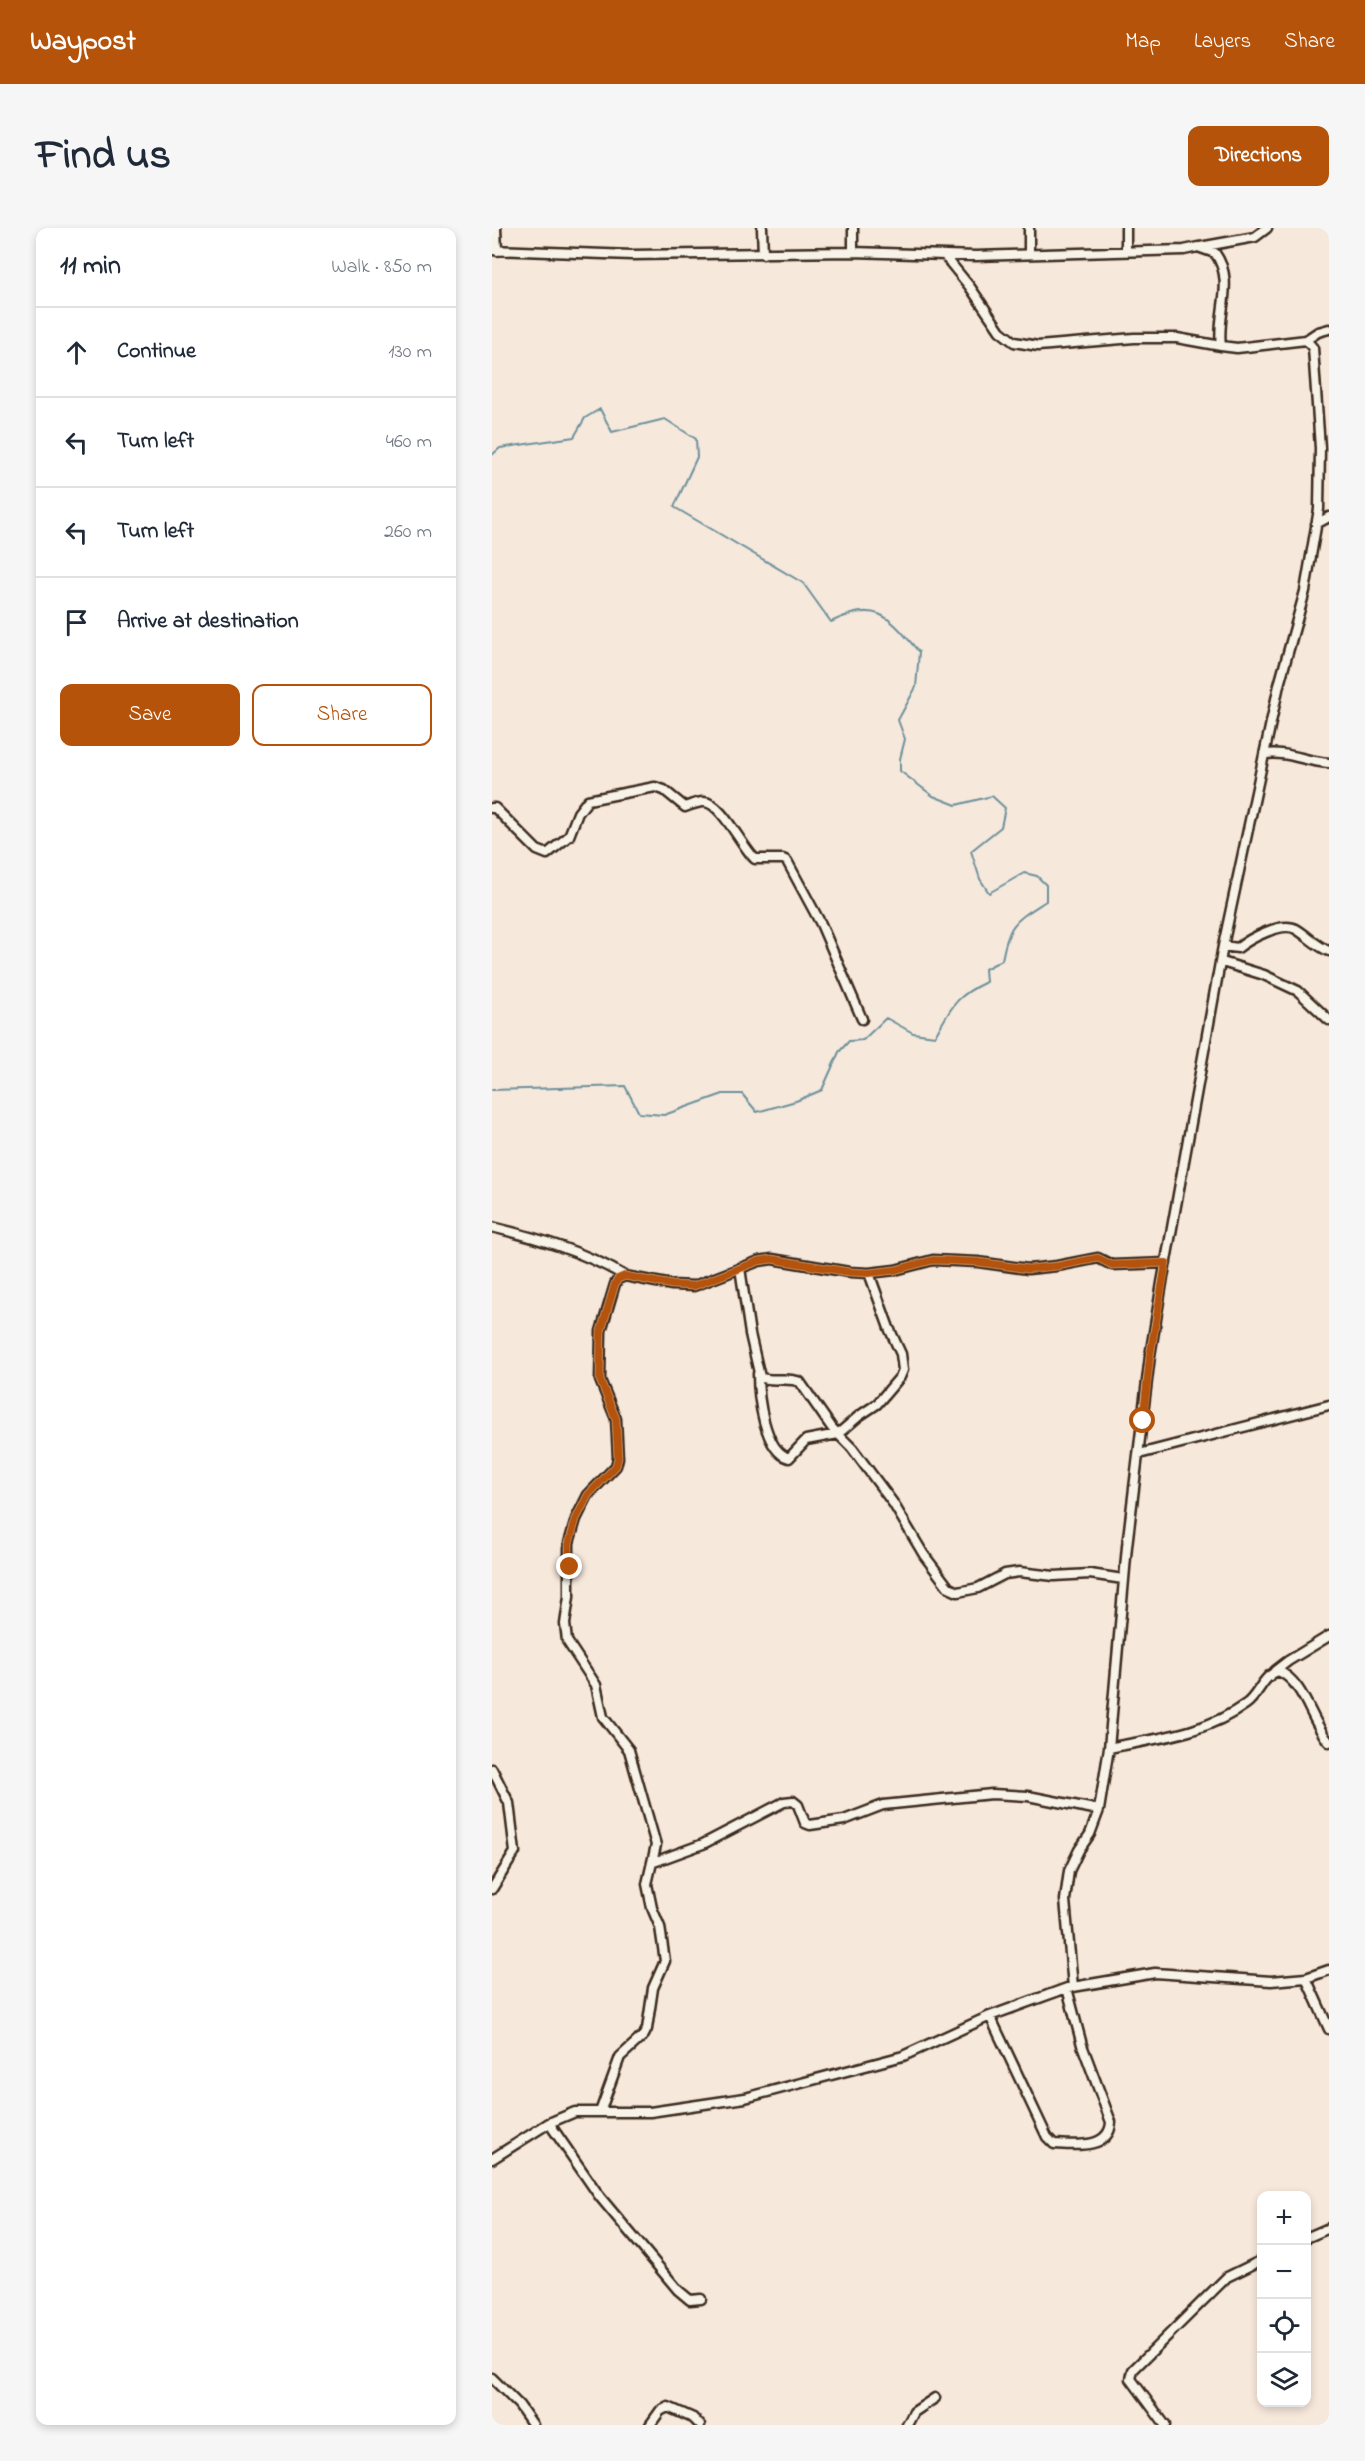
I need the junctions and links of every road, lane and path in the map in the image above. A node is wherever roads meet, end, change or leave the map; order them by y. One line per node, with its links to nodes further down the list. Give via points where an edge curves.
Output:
1 (496, 228): 8 (street)
2 (762, 228): 12 (street)
3 (852, 228): 10 (street)
4 (1029, 228): 11 (street)
5 (1126, 228): 9 (street)
6 (1267, 228): 7 (street, via 1255,237)
7 (1198, 247): 9 (street); 16 (street, via 1212,251 1222,266 1225,300 1219,320)
8 (494, 250): 12 (street)
9 (1126, 251): 11 (street)
10 (853, 252): 12 (street); 13 (street)
11 (1029, 253): 13 (street)
12 (763, 254)
13 (944, 255): 16 (street, via 1000,331 1014,342 1038,346 1177,338)
14 (1329, 329): 15 (street)
15 (1306, 340): 16 (street, via 1237,348); 18 (street, via 1313,348 1320,448)
16 (1221, 346)
17 (1329, 517): 18 (street)
18 (1316, 524): 19 (street, via 1305,591 1279,685)
19 (1266, 754): 20 (street, via 1283,753); 22 (street)
20 (1329, 763)
21 (492, 808): 25 (street, via 537,850 547,854 568,836 581,806 588,800 655,787 685,807 708,803 729,823 755,859 787,861 821,924)
22 (1223, 946): 23 (street, via 1238,948 1255,936 1292,928); 24 (street)
23 (1329, 951)
24 (1222, 962): 26 (street, via 1298,991); 28 (street)
25 (862, 1019)
26 (1329, 1020)
27 (492, 1227): 31 (street, via 605,1264)
28 (1166, 1263): 30 (street, via 1112,1265 1098,1258 1028,1269 933,1260); 35 (street)
29 (740, 1268): 30 (street, via 772,1259); 31 (street, via 694,1286); 32 (street)
30 (869, 1273): 34 (street, via 901,1354 903,1370 877,1404)
31 (625, 1276): 43 (street, via 615,1284 601,1331 600,1380 616,1419 618,1458 616,1466 588,1495 576,1519 569,1544 565,1624 567,1641 596,1685 603,1717 629,1750 656,1845)
32 (758, 1373): 34 (street, via 762,1379 800,1382); 34 (street, via 758,1395 767,1431 786,1458 806,1440)
33 (1329, 1405): 35 (street)
34 (838, 1434): 36 (street, via 893,1503 949,1588 958,1592 978,1588 1005,1574 1019,1572)
35 (1139, 1454): 36 (street)
36 (1123, 1579): 40 (street)
37 (1329, 1636): 38 (street)
38 (1275, 1671): 39 (street, via 1282,1672 1299,1691); 40 (street, via 1248,1703 1197,1730)
39 (1329, 1742)
40 (1109, 1748): 42 (street)
41 (492, 1769): 44 (street, via 509,1803 515,1852)
42 (1099, 1810): 43 (street, via 1028,1796 992,1794 883,1805 844,1820 810,1825 805,1823 798,1805 784,1802 703,1844); 47 (street, via 1090,1834 1078,1850 1065,1887)
43 (654, 1862): 50 (street, via 647,1884 665,1961 653,1988 647,2029 620,2057)
44 (492, 1889)
45 (1329, 1970): 46 (street)
46 (1306, 1978): 47 (street, via 1270,1981 1155,1973); 49 (street)
47 (1070, 1988): 48 (street); 48 (street, via 1082,2045 1112,2122 1108,2134 1097,2142 1084,2146 1054,2144 1047,2137)
48 (990, 2016): 50 (street, via 903,2056 744,2098 650,2112)
49 (1329, 2029)
50 (600, 2112): 51 (street, via 575,2112)
51 (549, 2123): 52 (street); 56 (street, via 600,2197 678,2290 690,2300)
52 (492, 2159)
53 (1329, 2228): 54 (street)
54 (1311, 2236)
55 (1257, 2262): 63 (street, via 1227,2277 1133,2370 1131,2379)
56 (700, 2299)
57 (492, 2378): 59 (street)
58 (935, 2398): 62 (street, via 914,2412)
59 (533, 2425)
60 (650, 2425): 61 (street, via 668,2407)
61 (700, 2425)
62 (907, 2425)
63 (1165, 2425)

